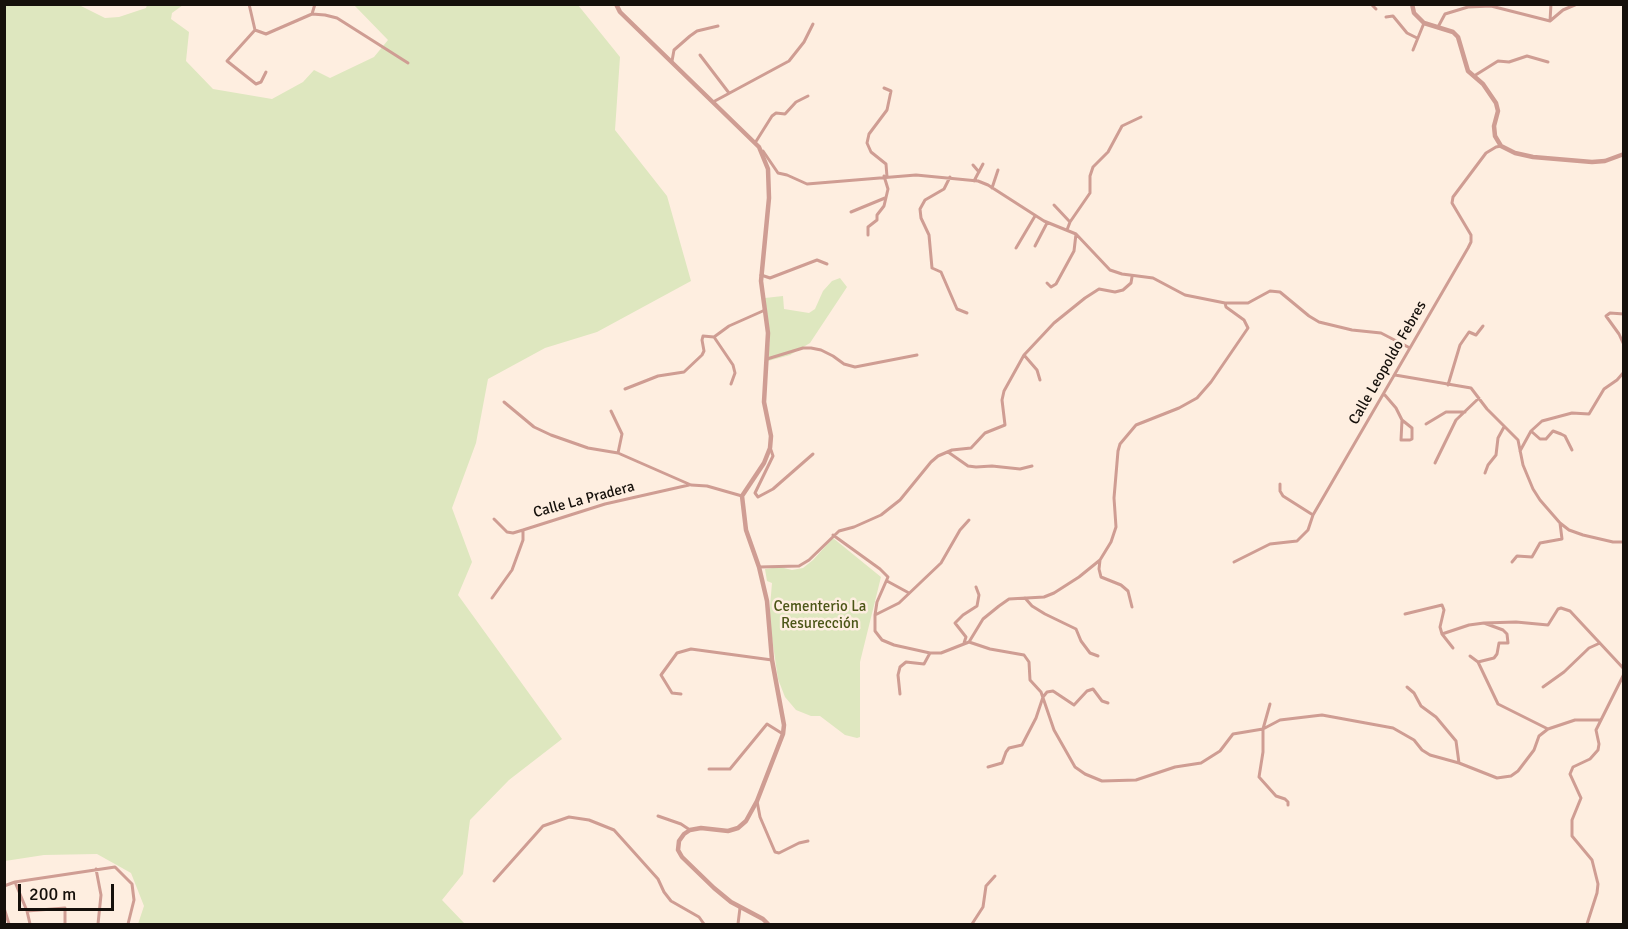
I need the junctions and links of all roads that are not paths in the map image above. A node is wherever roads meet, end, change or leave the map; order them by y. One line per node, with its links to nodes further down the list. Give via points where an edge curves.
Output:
1 (249, 4): 16 (street)
2 (315, 4): 9 (street)
3 (616, 4): 20 (street)
4 (1371, 4): 8 (street)
5 (1412, 4): 12 (street, via 1414,13)
6 (1551, 4): 11 (street)
7 (1577, 4): 11 (street)
8 (1376, 9)
9 (312, 14): 16 (street, via 271,34); 22 (street, via 337,18)
10 (1386, 17): 17 (street, via 1393,16 1407,33)
11 (1550, 21): 15 (street, via 1491,6 1468,7 1445,14)
12 (1424, 23): 15 (street); 17 (street)
13 (813, 24): 26 (street, via 789,61)
14 (718, 26): 20 (street, via 690,36 674,50)
15 (1438, 27): 24 (street, via 1458,37 1468,70)
16 (255, 30): 23 (street, via 227,61 256,84)
17 (1417, 38): 18 (street)
18 (1413, 50)
19 (700, 55): 26 (street)
20 (672, 61): 28 (street)
21 (1548, 62): 24 (street, via 1527,56 1498,61)
22 (408, 63)
23 (267, 72)
24 (1474, 76): 30 (street, via 1496,103 1495,136)
25 (884, 88): 37 (street, via 891,91 887,110 867,143 871,152 886,164)
26 (729, 93): 28 (street)
27 (808, 96): 31 (street, via 785,114 776,112 772,116)
28 (711, 103): 31 (street)
29 (1141, 117): 46 (street, via 1122,126 1108,152 1093,167 1090,193)
30 (1501, 146): 32 (street, via 1533,157 1592,162); 63 (street, Calle Leopoldo Febres, via 1486,153 1453,197 1452,203 1469,231 1471,242)
31 (758, 147): 37 (street, via 778,173 807,184); 53 (street, via 769,177)
32 (1623, 154)
33 (983, 164): 36 (street)
34 (973, 165): 36 (street)
35 (998, 170): 40 (street)
36 (979, 172): 39 (street)
37 (885, 177): 38 (street); 41 (street)
38 (950, 177): 39 (street); 58 (street, via 944,189 925,200 921,218 929,235 932,268 941,272 957,309)
39 (974, 181): 40 (street)
40 (992, 188): 44 (street)
41 (886, 197): 43 (street); 49 (street, via 876,220 868,227)
42 (1054, 205): 46 (street)
43 (851, 212)
44 (1035, 216): 45 (street); 51 (street)
45 (1047, 222): 47 (street); 50 (street)
46 (1070, 222): 47 (street)
47 (1067, 230): 48 (street)
48 (1076, 234): 54 (street, via 1110,270); 55 (street, via 1074,251 1056,284 1051,287)
49 (868, 235)
50 (1035, 246)
51 (1016, 248)
52 (827, 264): 53 (street, via 817,260 770,278)
53 (761, 275): 57 (street)
54 (1132, 277): 56 (street, via 1152,278 1185,295); 65 (street, via 1123,290 1099,289 1085,298)
55 (1047, 283)
56 (1225, 303): 63 (street, via 1248,303 1270,291 1280,292 1319,322 1381,333); 101 (street, via 1248,328 1211,382 1197,398 1136,425 1120,444 1114,498 1116,527)
57 (765, 310): 61 (street); 66 (street)
58 (967, 313)
59 (1623, 314): 62 (street, via 1606,316)
60 (1483, 326): 71 (street, via 1476,335 1469,332 1460,345)
61 (714, 337): 70 (street, via 733,365); 72 (street, via 703,336 702,355 684,372 658,376)
62 (1623, 345)
63 (1410, 348): 68 (street, Calle Leopoldo Febres)
64 (917, 355): 66 (street, via 855,367 811,348)
65 (1024, 355): 69 (street); 84 (street, via 1004,391 1005,425 985,433 971,448)
66 (767, 359): 82 (street, via 764,402)
67 (1623, 372): 81 (street, via 1604,389 1589,414 1557,415)
68 (1395, 375): 71 (street); 73 (street, Calle Leopoldo Febres)
69 (1040, 380)
70 (731, 384)
71 (1448, 385): 74 (street, via 1471,388)
72 (625, 389)
73 (1384, 394): 78 (street); 94 (street, Calle Leopoldo Febres)
74 (1479, 398): 77 (street); 80 (street)
75 (504, 402): 85 (street, via 534,427 588,448)
76 (610, 411): 85 (street, via 622,434)
77 (1465, 412): 79 (street, via 1446,412); 88 (street, via 1456,420)
78 (1402, 420): 78 (street, via 1401,440 1410,440 1412,428)
79 (1426, 424)
80 (1504, 427): 86 (street, via 1518,440); 90 (street, via 1496,455)
81 (1531, 431): 83 (street, via 1540,439 1546,439 1553,431 1561,434); 86 (street)
82 (770, 448): 87 (street, via 773,452 755,493 758,497); 93 (street)
83 (1572, 450)
84 (948, 452): 89 (street, via 968,466); 99 (street, via 931,462 900,500 881,515)
85 (618, 453): 92 (street)
86 (1520, 453): 97 (street, via 1533,489)
87 (813, 454)
88 (1435, 463)
89 (1032, 466)
90 (1485, 473)
91 (1280, 483): 94 (street, via 1283,496)
92 (691, 485): 93 (street); 98 (street, Calle La Pradera, via 605,504)
93 (742, 496): 104 (street, via 746,530)
94 (1313, 515): 102 (street, Calle Leopoldo Febres, via 1308,530 1297,541 1270,543)
95 (495, 519): 98 (street, via 507,532)
96 (969, 520): 107 (street, via 941,563)
97 (1560, 524): 100 (street, via 1583,535); 103 (street, via 1562,539 1540,543 1532,557 1517,556)
98 (523, 530): 109 (street, Calle La Pradera, via 512,570)
99 (833, 535): 104 (street, via 800,566); 105 (street, via 880,569)
100 (1623, 542)
101 (1100, 560): 108 (street, via 1054,593); 110 (street, via 1101,577 1128,591)
102 (1234, 562)
103 (1512, 562)
104 (759, 567): 122 (street, via 767,601)
105 (887, 581): 107 (street); 112 (street)
106 (976, 587): 117 (street, via 977,606 955,623 966,637)
107 (910, 593): 112 (street)
108 (1025, 597): 115 (street, via 1009,599 999,606 984,619); 120 (street, via 1044,614 1076,629 1081,642)
109 (492, 598)
110 (1132, 607)
111 (1405, 614): 114 (street, via 1442,605)
112 (875, 615): 119 (street, via 875,631 882,640)
113 (1484, 623): 114 (street); 116 (street, via 1548,625 1562,608 1570,611); 123 (street, via 1503,630 1509,640 1499,643 1494,658)
114 (1442, 634): 118 (street)
115 (969, 642): 117 (street); 129 (street, via 1024,655 1029,662 1030,680)
116 (1601, 643): 124 (street); 126 (street, via 1589,648)
117 (963, 645): 119 (street)
118 (1453, 648)
119 (930, 653): 128 (street, via 924,663 906,662 900,667)
120 (1098, 656)
121 (1470, 656): 123 (street)
122 (772, 660): 127 (street, via 691,649 677,653 661,675 672,693); 135 (street)
123 (1478, 662): 134 (street, via 1498,704)
124 (1623, 671): 132 (street)
125 (1407, 687): 136 (street, via 1456,741)
126 (1543, 687)
127 (681, 694)
128 (900, 694)
129 (1042, 697): 130 (street, via 1053,692 1074,705 1093,689); 133 (street, via 1054,730 1075,767 1102,781 1136,780 1201,763 1220,751 1233,734); 137 (street, via 1022,745 1010,748 1002,763)
130 (1108, 703)
131 (1270, 704): 133 (street)
132 (1600, 720): 134 (street, via 1575,720); 161 (street, via 1596,730 1598,750 1573,767 1570,774 1581,798 1572,820 1572,836 1592,860 1598,884)
133 (1263, 729): 136 (street, via 1280,720 1334,716 1393,728 1430,755); 140 (street, via 1259,777)
134 (1548, 729): 136 (street, via 1539,736 1529,759 1511,776 1497,778)
135 (783, 734): 138 (street, via 767,724 730,769); 139 (street)
136 (1459, 763)
137 (988, 767)
138 (709, 769)
139 (757, 801): 142 (street, via 738,828); 143 (street, via 760,818 776,852)
140 (1288, 805)
141 (658, 816): 142 (street)
142 (690, 830): 150 (street, via 679,841 682,857)
143 (808, 841)
144 (96, 869): 147 (street); 155 (street, via 101,895); 156 (street, via 116,867 132,884 134,900)
145 (995, 876): 160 (street, via 986,886 983,907)
146 (494, 881): 157 (street, via 543,826 569,817 589,820 614,830 658,879 671,901)
147 (15, 882): 148 (street); 151 (street)
148 (4, 886)
149 (4, 908): 152 (street)
150 (740, 908): 158 (street); 159 (street)
151 (27, 911): 153 (street); 154 (street, via 65,908)
152 (9, 924)
153 (30, 924)
154 (65, 924)
155 (98, 924)
156 (128, 924)
157 (704, 924)
158 (738, 924)
159 (768, 924)
160 (972, 924)
161 (1587, 924)

